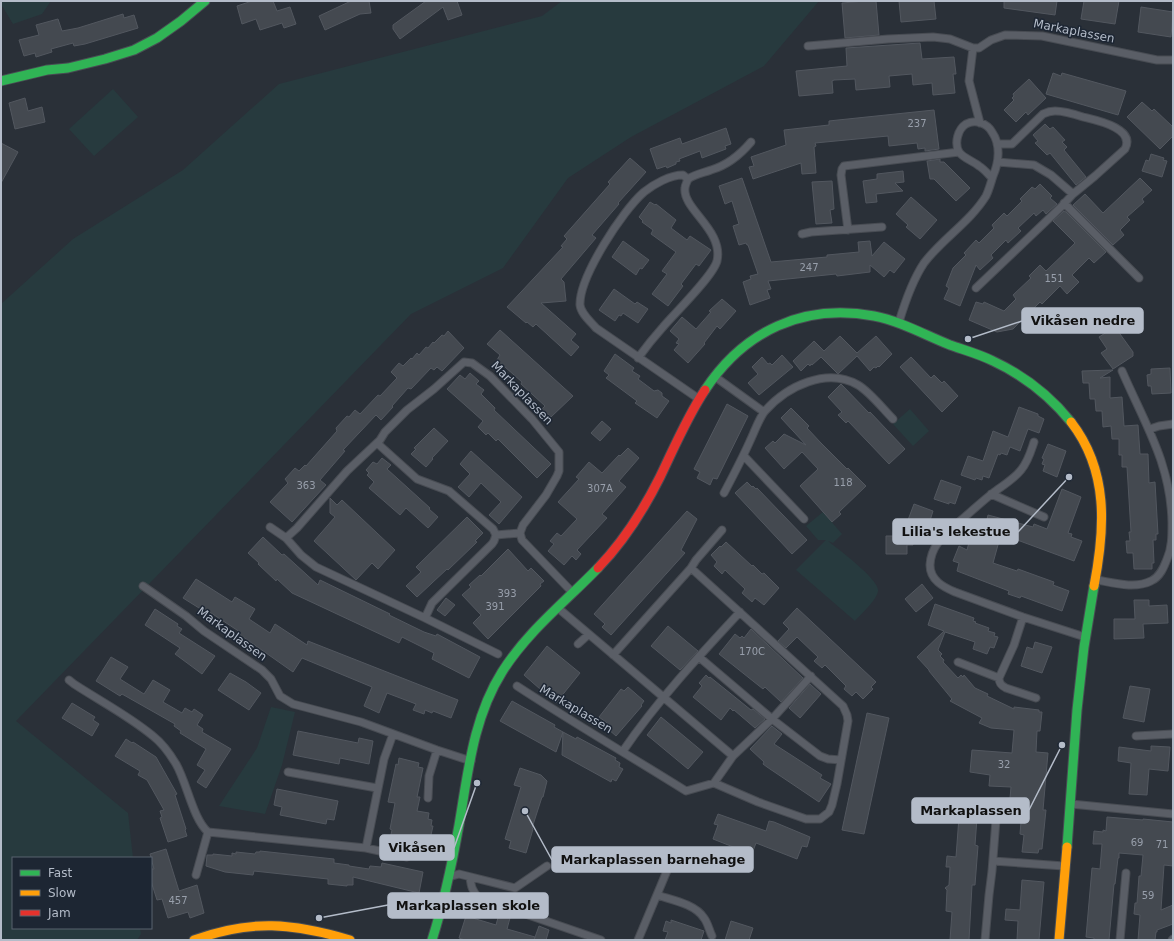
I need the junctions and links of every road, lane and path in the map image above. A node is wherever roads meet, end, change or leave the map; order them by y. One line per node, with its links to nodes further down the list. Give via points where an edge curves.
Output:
1 (205, 1): 5 (street, via 163,34 134,50 68,68 47,70)
2 (808, 46): 3 (lane, via 933,37 950,39)
3 (973, 48): 4 (lane, Markaplassen, via 979,48 1005,35 1025,34 1157,60); 6 (lane, via 969,80)
4 (1173, 60)
5 (1, 81)
6 (980, 123): 8 (lane, via 992,132); 9 (lane, via 972,122 961,129 957,144)
7 (751, 142): 12 (lane, via 732,161)
8 (997, 144): 10 (lane); 13 (lane, via 1012,144 1043,114 1054,111 1066,112 1118,129 1125,138 1124,149)
9 (959, 152): 11 (lane); 16 (lane, via 844,166 842,175)
10 (998, 162): 11 (lane); 13 (lane, via 1034,165 1051,175)
11 (992, 178): 20 (lane, via 986,195 976,209 938,246 920,269)
12 (688, 179): 21 (lane, via 686,198 714,237 717,262 709,275); 21 (lane, via 683,175 674,175 654,184 638,197 600,252 582,291 580,306 585,316 596,328)
13 (1073, 194): 14 (lane)
14 (1064, 203): 18 (lane); 19 (lane)
15 (882, 227): 16 (lane)
16 (848, 230): 17 (lane)
17 (802, 234)
18 (1139, 278)
19 (976, 288)
20 (898, 324): 23 (street, via 874,316 848,313 826,312 806,316 776,325 747,342 731,355); 43 (street, via 990,360 1018,375 1051,399 1073,423 1092,460 1103,511)
21 (638, 358): 24 (lane)
22 (1122, 371): 28 (lane)
23 (714, 375): 24 (street); 25 (lane)
24 (699, 399): 45 (street, via 638,519 613,553)
25 (764, 412): 26 (lane, via 796,387 829,377 859,385); 31 (lane)
26 (893, 419)
27 (1173, 424): 28 (lane)
28 (1150, 429): 41 (lane, via 1166,473 1172,515)
29 (1034, 442): 33 (lane, via 1021,471)
30 (376, 443): 38 (lane, Markaplassen, via 407,410 460,365 464,362 478,366 532,418 560,455 557,476); 39 (lane, via 417,479 449,491 493,529); 40 (lane, Markaplassen)
31 (744, 456): 32 (lane); 35 (lane)
32 (724, 493)
33 (991, 494): 34 (lane); 48 (lane, via 937,544 930,557 930,569 936,581 944,587)
34 (1044, 517)
35 (804, 519)
36 (270, 527): 40 (lane)
37 (722, 530): 42 (lane)
38 (520, 533): 39 (lane); 45 (lane, via 522,540)
39 (496, 535): 49 (lane, via 492,544 432,603)
40 (286, 538): 49 (lane, via 316,567)
41 (1172, 543): 43 (lane, via 1162,571 1151,581 1137,585)
42 (691, 568): 47 (lane); 54 (lane)
43 (1095, 579): 51 (street)
44 (142, 586): 64 (lane, Markaplassen, via 262,670 271,679 277,693 283,699)
45 (574, 593): 46 (street)
46 (558, 608): 50 (lane); 71 (street, via 522,646 497,681 481,717 473,743)
47 (740, 612): 55 (lane); 57 (lane)
48 (1024, 617): 51 (lane); 58 (lane)
49 (425, 618): 53 (lane)
50 (588, 635): 52 (lane); 54 (lane)
51 (1085, 637): 76 (street)
52 (578, 644)
53 (498, 654)
54 (613, 655): 61 (lane)
55 (699, 657): 61 (lane); 63 (lane)
56 (958, 662): 58 (lane)
57 (811, 676): 63 (lane); 70 (lane, via 846,711 848,728)
58 (999, 678): 62 (lane, via 1000,684 1006,688)
59 (69, 680): 79 (lane, via 154,736 176,765 204,829)
60 (516, 686): 68 (lane, Markaplassen)
61 (664, 698): 68 (lane); 69 (lane)
62 (1036, 698)
63 (772, 719): 69 (lane); 70 (lane, via 820,756)
64 (393, 734): 67 (lane, Markaplassen); 74 (lane)
65 (1173, 734): 66 (lane)
66 (1136, 736)
67 (437, 750): 71 (lane, Markaplassen); 75 (lane, via 429,776)
68 (623, 751): 73 (lane, Markaplassen, via 686,791)
69 (733, 756): 73 (lane)
70 (841, 760): 73 (lane, via 829,812 815,820 806,820)
71 (471, 761): 89 (street)
72 (288, 772): 74 (lane)
73 (714, 783)
74 (377, 788): 80 (lane)
75 (428, 798)
76 (1071, 804): 78 (lane); 85 (street)
77 (997, 808): 82 (lane)
78 (1173, 814)
79 (208, 832): 80 (lane); 87 (lane)
80 (366, 848): 81 (lane)
81 (407, 857)
82 (992, 861): 85 (lane); 97 (lane)
83 (547, 866): 88 (lane, via 515,888)
84 (669, 866): 90 (lane)
85 (1065, 866): 98 (street)
86 (1126, 873): 99 (lane)
87 (196, 875)
88 (470, 876): 89 (lane, via 459,874); 95 (lane, via 471,887 479,898)
89 (449, 877): 94 (street)
90 (657, 895): 91 (lane, via 690,906 699,912); 96 (lane)
91 (712, 936)
92 (194, 940): 93 (street, via 234,928 265,924 309,929)
93 (350, 940)
94 (432, 940)
95 (601, 940)
96 (638, 940)
97 (985, 940)
98 (1059, 940)
99 (1120, 940)

